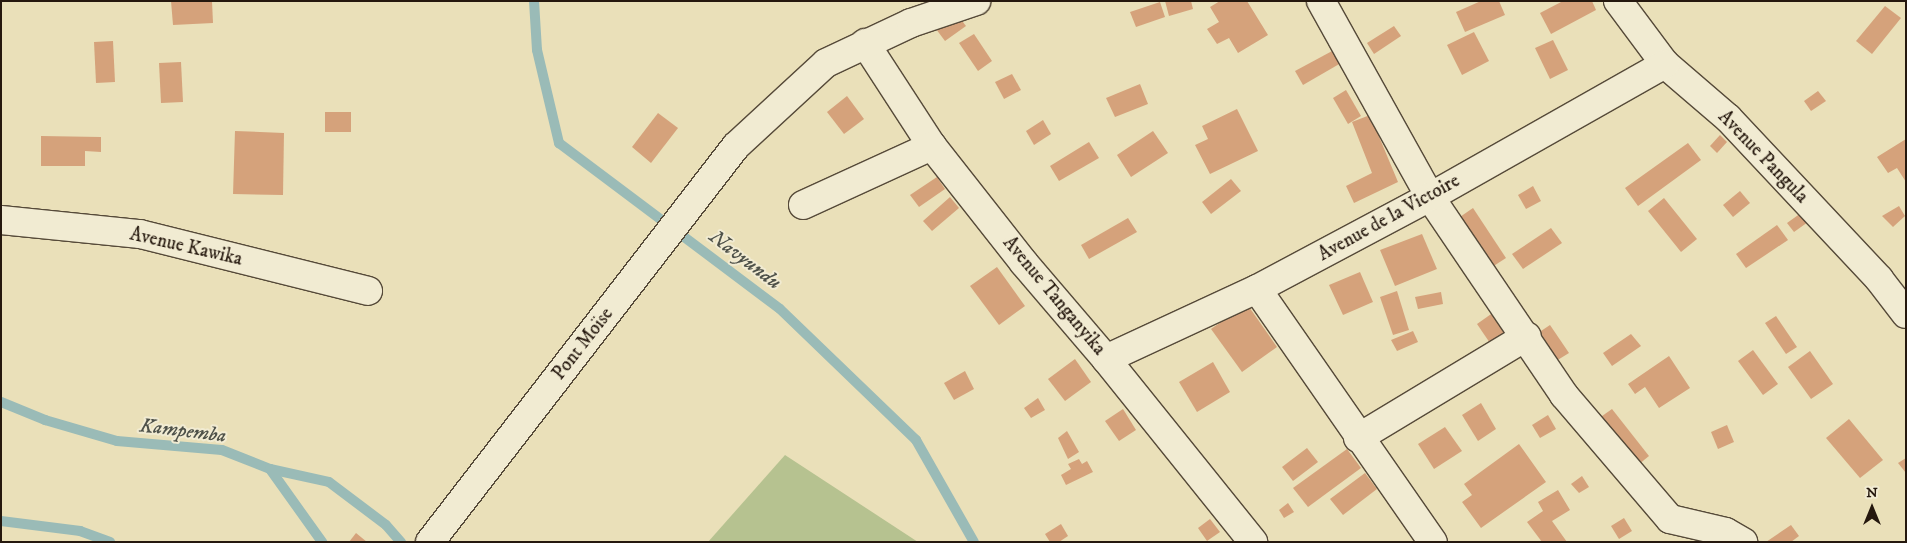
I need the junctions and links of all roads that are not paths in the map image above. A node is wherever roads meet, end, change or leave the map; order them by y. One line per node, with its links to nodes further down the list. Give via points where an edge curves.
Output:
1 (976, 1): 4 (street, Pont Moïse)
2 (1321, 1): 7 (street)
3 (1618, 1): 5 (street, Avenue Pangula)
4 (865, 43): 6 (street, Avenue Tanganyika); 16 (street, Pont Moïse, via 826,63 736,146)
5 (1665, 64): 7 (street, Avenue de la Victoire); 12 (street, Avenue Pangula, via 1728,118 1879,279)
6 (932, 146): 8 (street); 14 (street, Avenue Tanganyika, via 1024,263)
7 (1430, 197): 10 (street, Avenue de la Victoire); 13 (street)
8 (803, 205)
9 (1, 220): 11 (street, Avenue Kawika, via 140,234)
10 (1256, 289): 14 (street, Avenue de la Victoire); 15 (street)
11 (368, 290)
12 (1906, 314)
13 (1527, 336): 15 (street); 19 (street, via 1564,394 1659,510 1670,519 1726,532)
14 (1106, 359): 17 (street, Avenue Tanganyika)
15 (1358, 438): 18 (street)
16 (430, 542)
17 (1253, 542)
18 (1432, 542)
19 (1744, 542)

